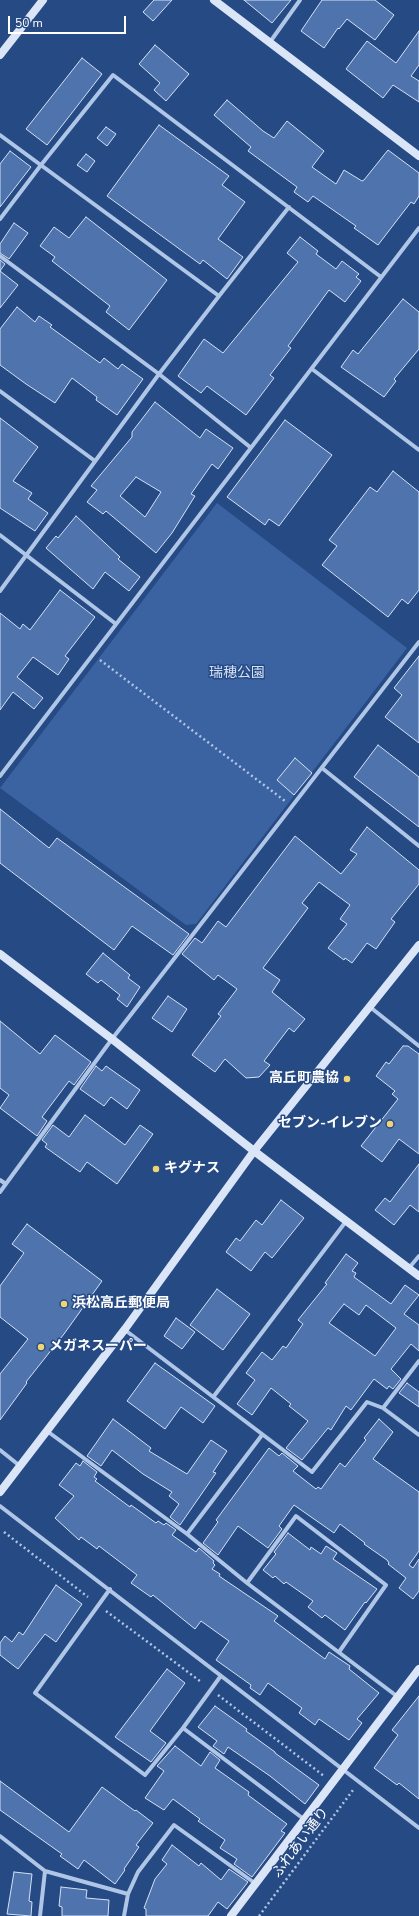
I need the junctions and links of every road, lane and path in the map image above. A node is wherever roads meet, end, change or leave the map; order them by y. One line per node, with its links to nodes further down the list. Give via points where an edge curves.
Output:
1 (43, 0): 5 (street)
2 (214, 0): 4 (street)
3 (300, 0): 4 (street)
4 (269, 42): 7 (street)
5 (0, 55)
6 (0, 135): 8 (street)
7 (419, 156)
8 (40, 165): 9 (street, via 113,75); 10 (street); 14 (street)
9 (289, 207): 13 (street); 14 (street)
10 (0, 219)
11 (419, 228): 13 (street)
12 (0, 256): 16 (street)
13 (381, 277): 15 (street)
14 (219, 296): 16 (street)
15 (312, 369): 18 (street); 19 (street)
16 (159, 374): 18 (street); 20 (street)
17 (0, 391): 20 (street)
18 (250, 447): 24 (street)
19 (419, 450)
20 (95, 461): 22 (street)
21 (0, 534): 22 (street)
22 (27, 555): 23 (street); 24 (street)
23 (0, 591)
24 (116, 624): 26 (street)
25 (419, 642): 27 (street)
26 (93, 654): 28 (street); 29 (path)
27 (322, 768): 29 (street); 30 (street)
28 (0, 776)
29 (292, 806): 34 (street)
30 (419, 846)
31 (419, 945): 33 (street)
32 (0, 954): 34 (street)
33 (370, 1007): 35 (street); 36 (street)
34 (112, 1039): 36 (street); 38 (street)
35 (419, 1046)
36 (254, 1151): 40 (street); 44 (street)
37 (0, 1180): 38 (street)
38 (6, 1184): 39 (street)
39 (0, 1192)
40 (347, 1220): 42 (street); 46 (street)
41 (419, 1256): 42 (street)
42 (409, 1268): 43 (street)
43 (419, 1276)
44 (125, 1329): 46 (street); 48 (street)
45 (419, 1361): 47 (street)
46 (214, 1396): 49 (street)
47 (383, 1408): 49 (street, via 367,1402 312,1472); 50 (street)
48 (47, 1431): 52 (street); 56 (street)
49 (262, 1435): 56 (street)
50 (419, 1435)
51 (0, 1450): 52 (street)
52 (20, 1466): 53 (street)
53 (0, 1492)
54 (0, 1506): 58 (street)
55 (4, 1532): 59 (path)
56 (187, 1534): 57 (street)
57 (247, 1583): 61 (street); 61 (street, via 296,1516 386,1585)
58 (110, 1589): 63 (street); 67 (street, via 35,1693 145,1775)
59 (88, 1597)
60 (106, 1611): 64 (path)
61 (339, 1652): 66 (street)
62 (419, 1669): 66 (street)
63 (220, 1677): 67 (street); 68 (street)
64 (200, 1681)
65 (216, 1694): 69 (path)
66 (398, 1697): 68 (street)
67 (183, 1728): 71 (street)
68 (342, 1770): 70 (street); 71 (street)
69 (326, 1777)
70 (359, 1782): 72 (street); 80 (path, ふれあい通り)
71 (305, 1820): 75 (street)
72 (419, 1828)
73 (0, 1836): 74 (street)
74 (45, 1871): 76 (street); 77 (street)
75 (256, 1884): 76 (street, via 174,1825 138,1872); 79 (street)
76 (128, 1894): 78 (street)
77 (40, 1916)
78 (124, 1916)
79 (231, 1916)
80 (259, 1916)

